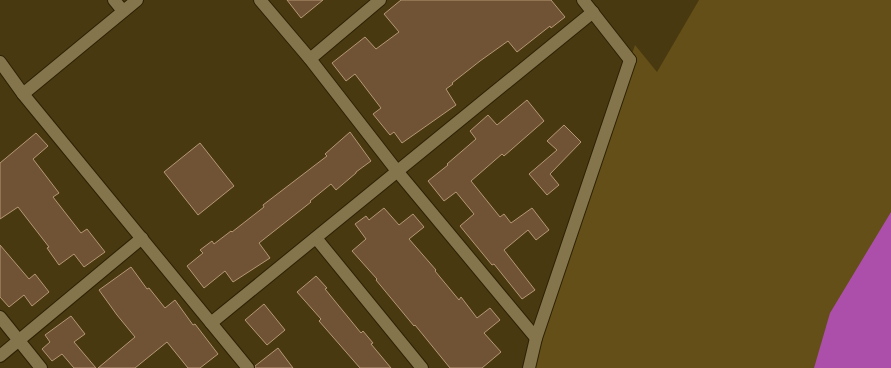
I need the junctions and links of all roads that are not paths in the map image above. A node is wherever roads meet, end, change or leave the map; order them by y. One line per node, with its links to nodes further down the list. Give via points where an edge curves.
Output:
1 (114, 0): 6 (street)
2 (138, 0): 6 (street)
3 (260, 0): 8 (street)
4 (380, 0): 8 (street)
5 (583, 0): 7 (street)
6 (123, 11): 10 (street)
7 (593, 12): 11 (street); 16 (street, via 630,60)
8 (310, 59): 11 (street)
9 (0, 62): 10 (street)
10 (23, 94): 12 (street)
11 (397, 171): 13 (street); 16 (street)
12 (142, 238): 15 (street); 17 (street)
13 (316, 238): 15 (street); 21 (street)
14 (0, 317): 17 (street)
15 (211, 323): 20 (street)
16 (536, 338): 22 (street)
17 (18, 340): 18 (street); 19 (street)
18 (0, 356)
19 (41, 368)
20 (248, 368)
21 (422, 368)
22 (529, 368)

